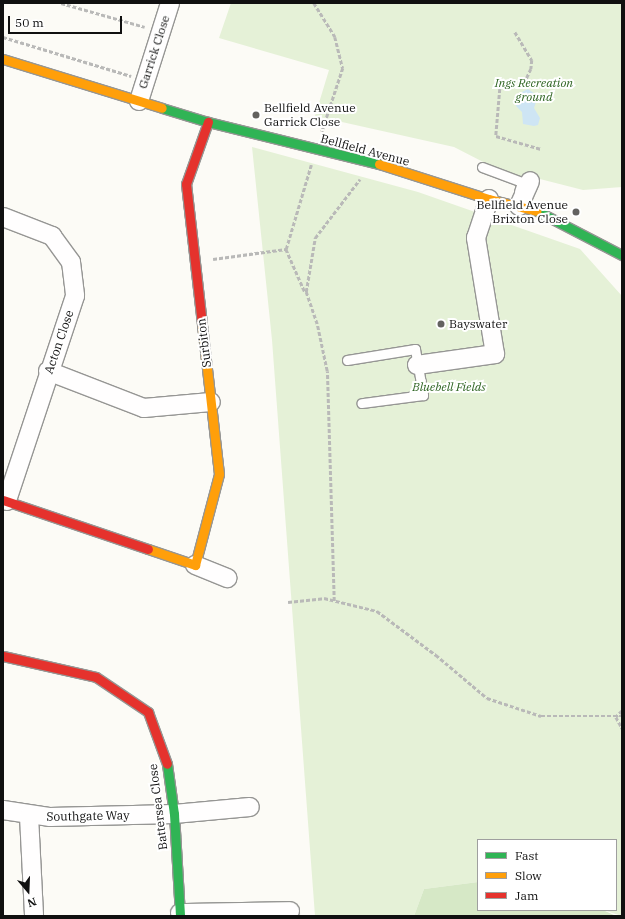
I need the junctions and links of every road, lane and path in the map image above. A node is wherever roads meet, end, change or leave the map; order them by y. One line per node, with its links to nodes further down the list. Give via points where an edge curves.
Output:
1 (61, 3): 4 (path)
2 (170, 3): 11 (street, Garrick Close)
3 (314, 3): 13 (path, via 335,37 343,68)
4 (149, 29)
5 (515, 32): 9 (path, via 532,60)
6 (3, 37): 8 (path)
7 (4, 62): 11 (street, Bellfield Avenue)
8 (134, 77)
9 (523, 86)
10 (500, 89): 14 (path, via 496,136)
11 (139, 101): 12 (street, Bellfield Avenue)
12 (208, 122): 13 (street, Bellfield Avenue); 23 (street, Surbiton, via 186,184)
13 (316, 149): 15 (street, Bellfield Avenue); 21 (path)
14 (542, 149)
15 (372, 163): 18 (street, Bellfield Avenue); 24 (path, via 315,238)
16 (482, 167): 19 (lane, via 522,182)
17 (530, 181): 19 (street)
18 (489, 199): 19 (street, Bellfield Avenue); 26 (street, via 476,238 495,354)
19 (516, 206): 22 (street, Bellfield Avenue, via 542,212)
20 (3, 217): 27 (street, Acton Close, via 52,236 71,262 75,296)
21 (286, 249): 23 (path); 24 (path)
22 (622, 254)
23 (194, 261): 28 (street, Surbiton)
24 (306, 292): 33 (path, via 318,324 327,371)
25 (348, 360): 26 (lane, via 415,349)
26 (418, 365): 29 (lane, via 423,395)
27 (48, 371): 28 (street, via 144,408); 30 (street, Acton Close)
28 (211, 402): 31 (street, Surbiton, via 219,474)
29 (362, 403)
30 (5, 501): 31 (street)
31 (195, 565): 32 (street)
32 (227, 578)
33 (334, 601): 34 (path, via 324,598); 38 (path, via 377,611 436,655 487,698 541,716)
34 (288, 602)
35 (3, 656): 42 (street, Battersea Close, via 96,677 148,712 167,763)
36 (622, 711): 38 (path)
37 (622, 716): 38 (path)
38 (616, 717): 39 (path)
39 (622, 728)
40 (250, 807): 42 (street, Southgate Way)
41 (3, 810): 43 (street, Southgate Way)
42 (174, 814): 43 (street, Southgate Way); 45 (street, Battersea Close)
43 (29, 816): 46 (street)
44 (290, 911): 45 (street)
45 (180, 915)
46 (34, 916)

